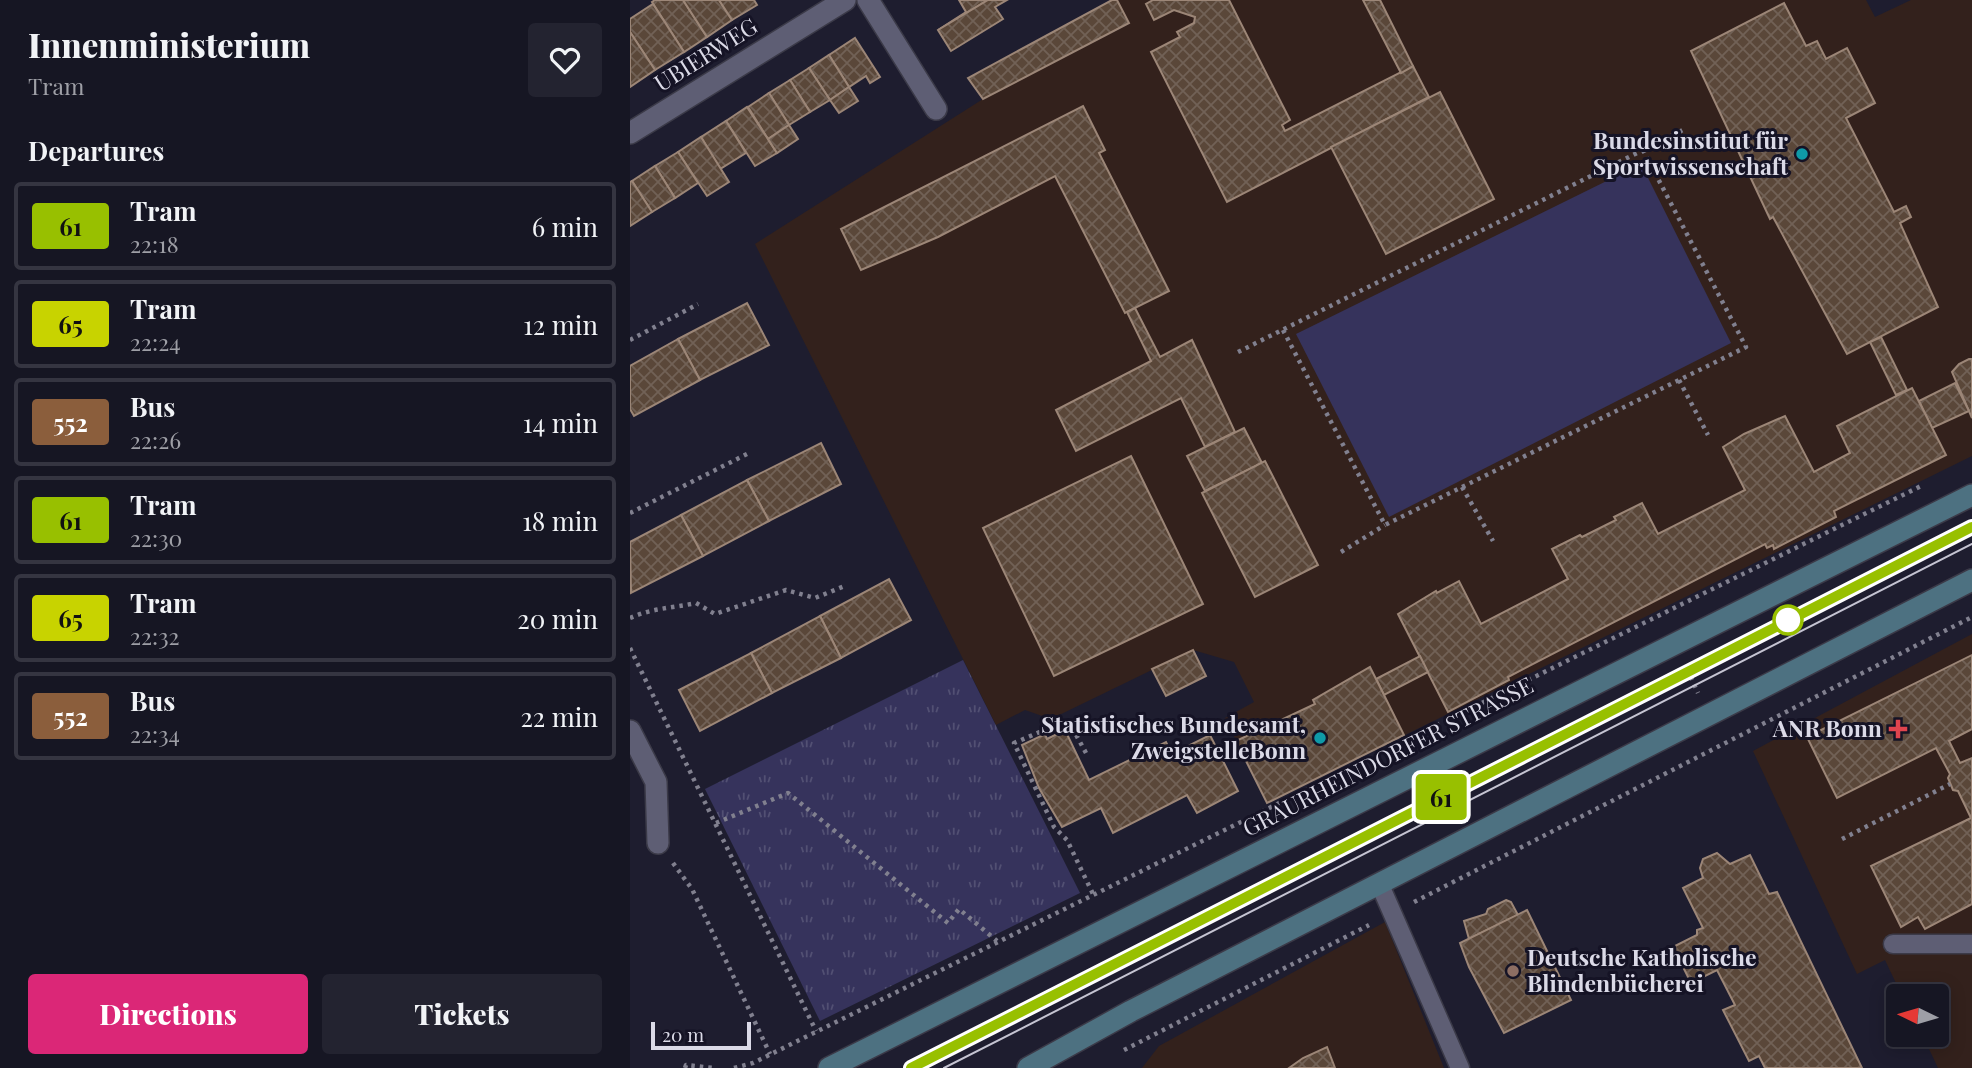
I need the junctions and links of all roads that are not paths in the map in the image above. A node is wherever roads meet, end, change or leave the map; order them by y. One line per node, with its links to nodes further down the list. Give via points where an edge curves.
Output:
1 (845, 0): 4 (street, UBIERWEG)
2 (868, 0): 3 (street)
3 (936, 109)
4 (630, 133)
5 (1972, 495): 12 (main road, GRAURHEINDORFER STRASSE)
6 (1972, 580): 9 (main road)
7 (630, 731): 8 (street, via 656,782)
8 (658, 843)
9 (1380, 884): 13 (main road); 14 (lane)
10 (1893, 944): 11 (lane)
11 (1972, 944)
12 (829, 1068)
13 (1028, 1068)
14 (1460, 1068)

